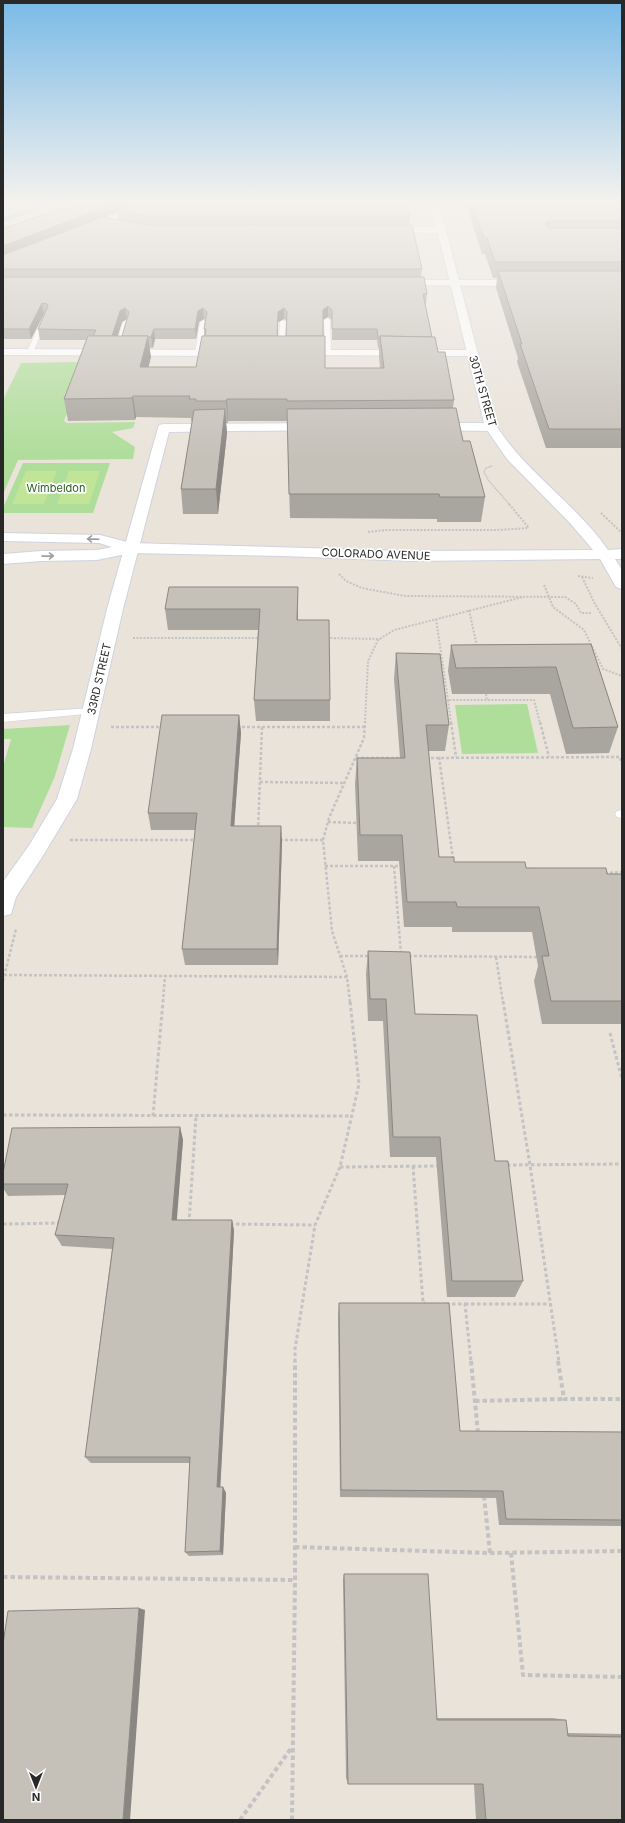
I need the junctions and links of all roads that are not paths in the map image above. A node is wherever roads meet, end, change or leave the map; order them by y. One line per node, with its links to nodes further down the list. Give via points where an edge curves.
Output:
1 (456, 289): 15 (street, 30TH STREET)
2 (46, 316): 8 (lane)
3 (327, 320): 14 (lane)
4 (126, 322): 9 (lane)
5 (203, 322): 10 (lane)
6 (283, 322): 13 (lane)
7 (3, 352): 8 (street)
8 (30, 352): 9 (street)
9 (117, 352): 10 (street)
10 (198, 353): 11 (street)
11 (236, 353)
12 (266, 353): 13 (street)
13 (281, 353): 14 (street)
14 (328, 353): 15 (street)
15 (472, 353): 16 (street, 30TH STREET)
16 (494, 430): 18 (street); 21 (street, 30TH STREET, via 523,469 570,514)
17 (327, 431): 20 (street, 33RD STREET, via 161,436)
18 (416, 431)
19 (3, 537): 20 (street, COLORADO AVENUE, one-way to 19, via 100,539)
20 (131, 548): 21 (street, COLORADO AVENUE, via 413,556); 23 (street, COLORADO AVENUE, one-way to 20, via 97,555); 26 (street, 33RD STREET)
21 (605, 554): 22 (street, COLORADO AVENUE); 24 (street, 30TH STREET)
22 (622, 554)
23 (3, 559)
24 (622, 584)
25 (3, 718): 26 (lane)
26 (89, 719): 27 (street, 33RD STREET, via 67,799 38,849 6,895)
27 (3, 908)

